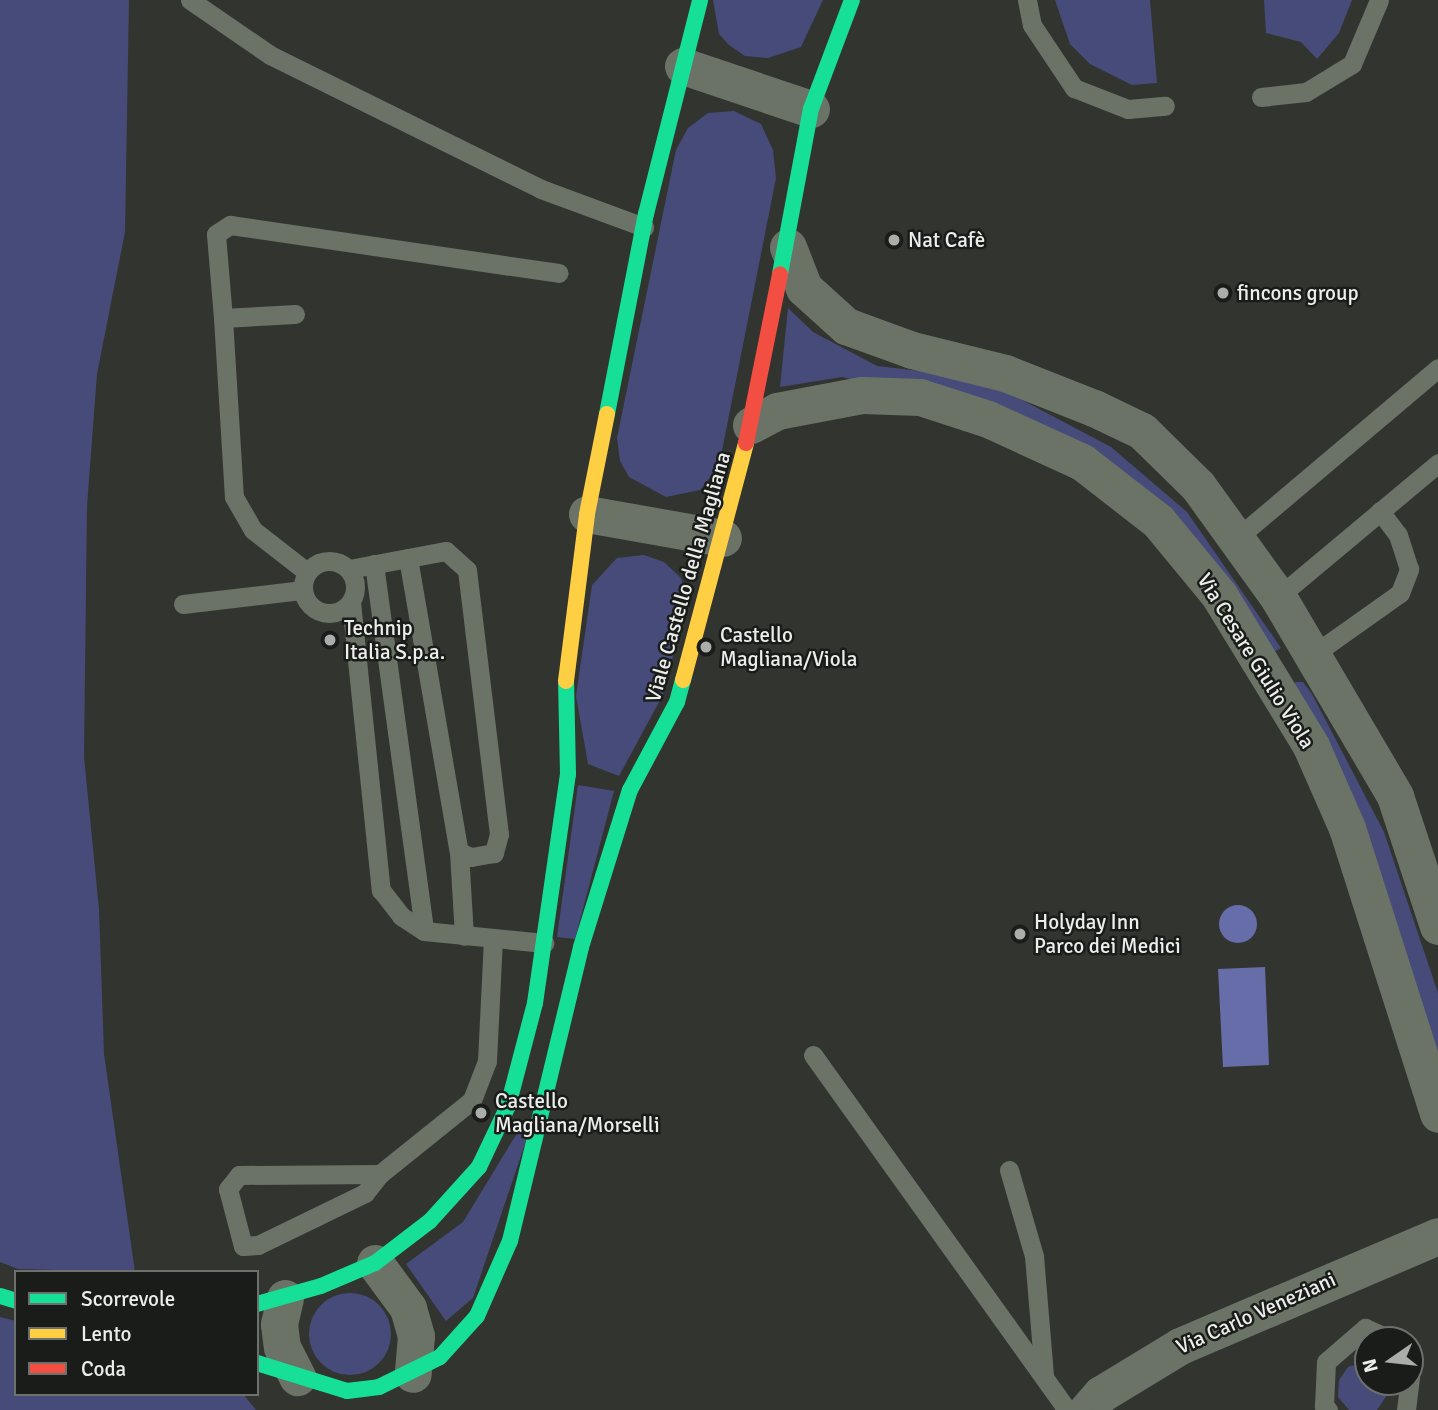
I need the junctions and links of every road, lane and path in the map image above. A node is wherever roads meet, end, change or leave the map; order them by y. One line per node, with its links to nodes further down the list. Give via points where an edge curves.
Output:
1 (190, 0): 10 (lane, via 270,54 541,189)
2 (701, 0): 6 (street)
3 (852, 0): 9 (street, Viale Castello della Magliana)
4 (1027, 0): 8 (lane, via 1032,25 1074,88 1128,109)
5 (1379, 0): 7 (lane, via 1352,64 1306,92)
6 (683, 66): 9 (street); 10 (street)
7 (1261, 97)
8 (1165, 106)
9 (811, 109): 11 (street, Viale Castello della Magliana)
10 (644, 227): 19 (street)
11 (788, 247): 16 (street, Viale Castello della Magliana); 20 (street, via 804,288 846,326 912,350 1005,373 1142,431 1198,486)
12 (559, 273): 14 (lane, via 230,225 216,234)
13 (295, 314): 14 (lane)
14 (223, 318): 25 (lane, via 234,497 253,530)
15 (1438, 368): 20 (lane)
16 (751, 425): 21 (street, Viale Castello della Magliana); 30 (street, Via Cesare Giulio Viola, via 777,411 862,395 920,397 988,419 1082,462 1158,521 1219,595)
17 (1438, 463): 18 (lane)
18 (1381, 511): 26 (lane); 29 (lane, via 1398,535 1409,569 1401,593)
19 (587, 514): 21 (street); 36 (street, via 564,693 568,774)
20 (1237, 537): 26 (street)
21 (723, 538): 46 (street, Viale Castello della Magliana, via 677,702 630,790 596,897 510,1241 477,1316 440,1357)
22 (408, 558): 23 (lane); 31 (lane); 31 (lane, via 446,551 467,570 499,834 494,853 471,857)
23 (374, 564): 24 (lane); 33 (lane)
24 (349, 569): 25 (lane, via 327,560); 27 (lane, via 355,591)
25 (305, 581): 27 (lane, via 309,605 319,612 342,610); 28 (lane)
26 (1278, 597): 29 (street)
27 (351, 602): 33 (lane, via 381,890 401,916)
28 (183, 604)
29 (1314, 654): 30 (street); 32 (street, via 1395,796)
30 (1272, 681): 38 (street, Via Cesare Giulio Viola, via 1311,746 1347,828)
31 (459, 852): 34 (lane)
32 (1438, 926)
33 (424, 931): 34 (lane)
34 (464, 936): 35 (lane)
35 (493, 938): 36 (lane); 40 (lane, via 487,1061 472,1100)
36 (544, 943): 42 (street, via 535,1003 508,1106 479,1167 430,1222)
37 (813, 1055): 47 (lane)
38 (1438, 1114)
39 (1009, 1170): 47 (lane, via 1034,1256)
40 (380, 1174): 40 (lane, via 365,1193 258,1245 243,1246 228,1189 239,1175)
41 (1438, 1236): 50 (street, Via Carlo Veneziani, via 1180,1346 1101,1394)
42 (375, 1264): 43 (street); 46 (street, via 408,1308 416,1336)
43 (271, 1301): 48 (street, via 282,1347)
44 (1354, 1338): 51 (lane, via 1326,1362 1324,1406)
45 (259, 1364): 48 (street, Viale Castello della Magliana)
46 (413, 1374): 48 (street, Viale Castello della Magliana, via 379,1387 346,1391)
47 (1044, 1376): 49 (lane)
48 (297, 1377)
49 (1067, 1410)
50 (1087, 1410)
51 (1328, 1410)

